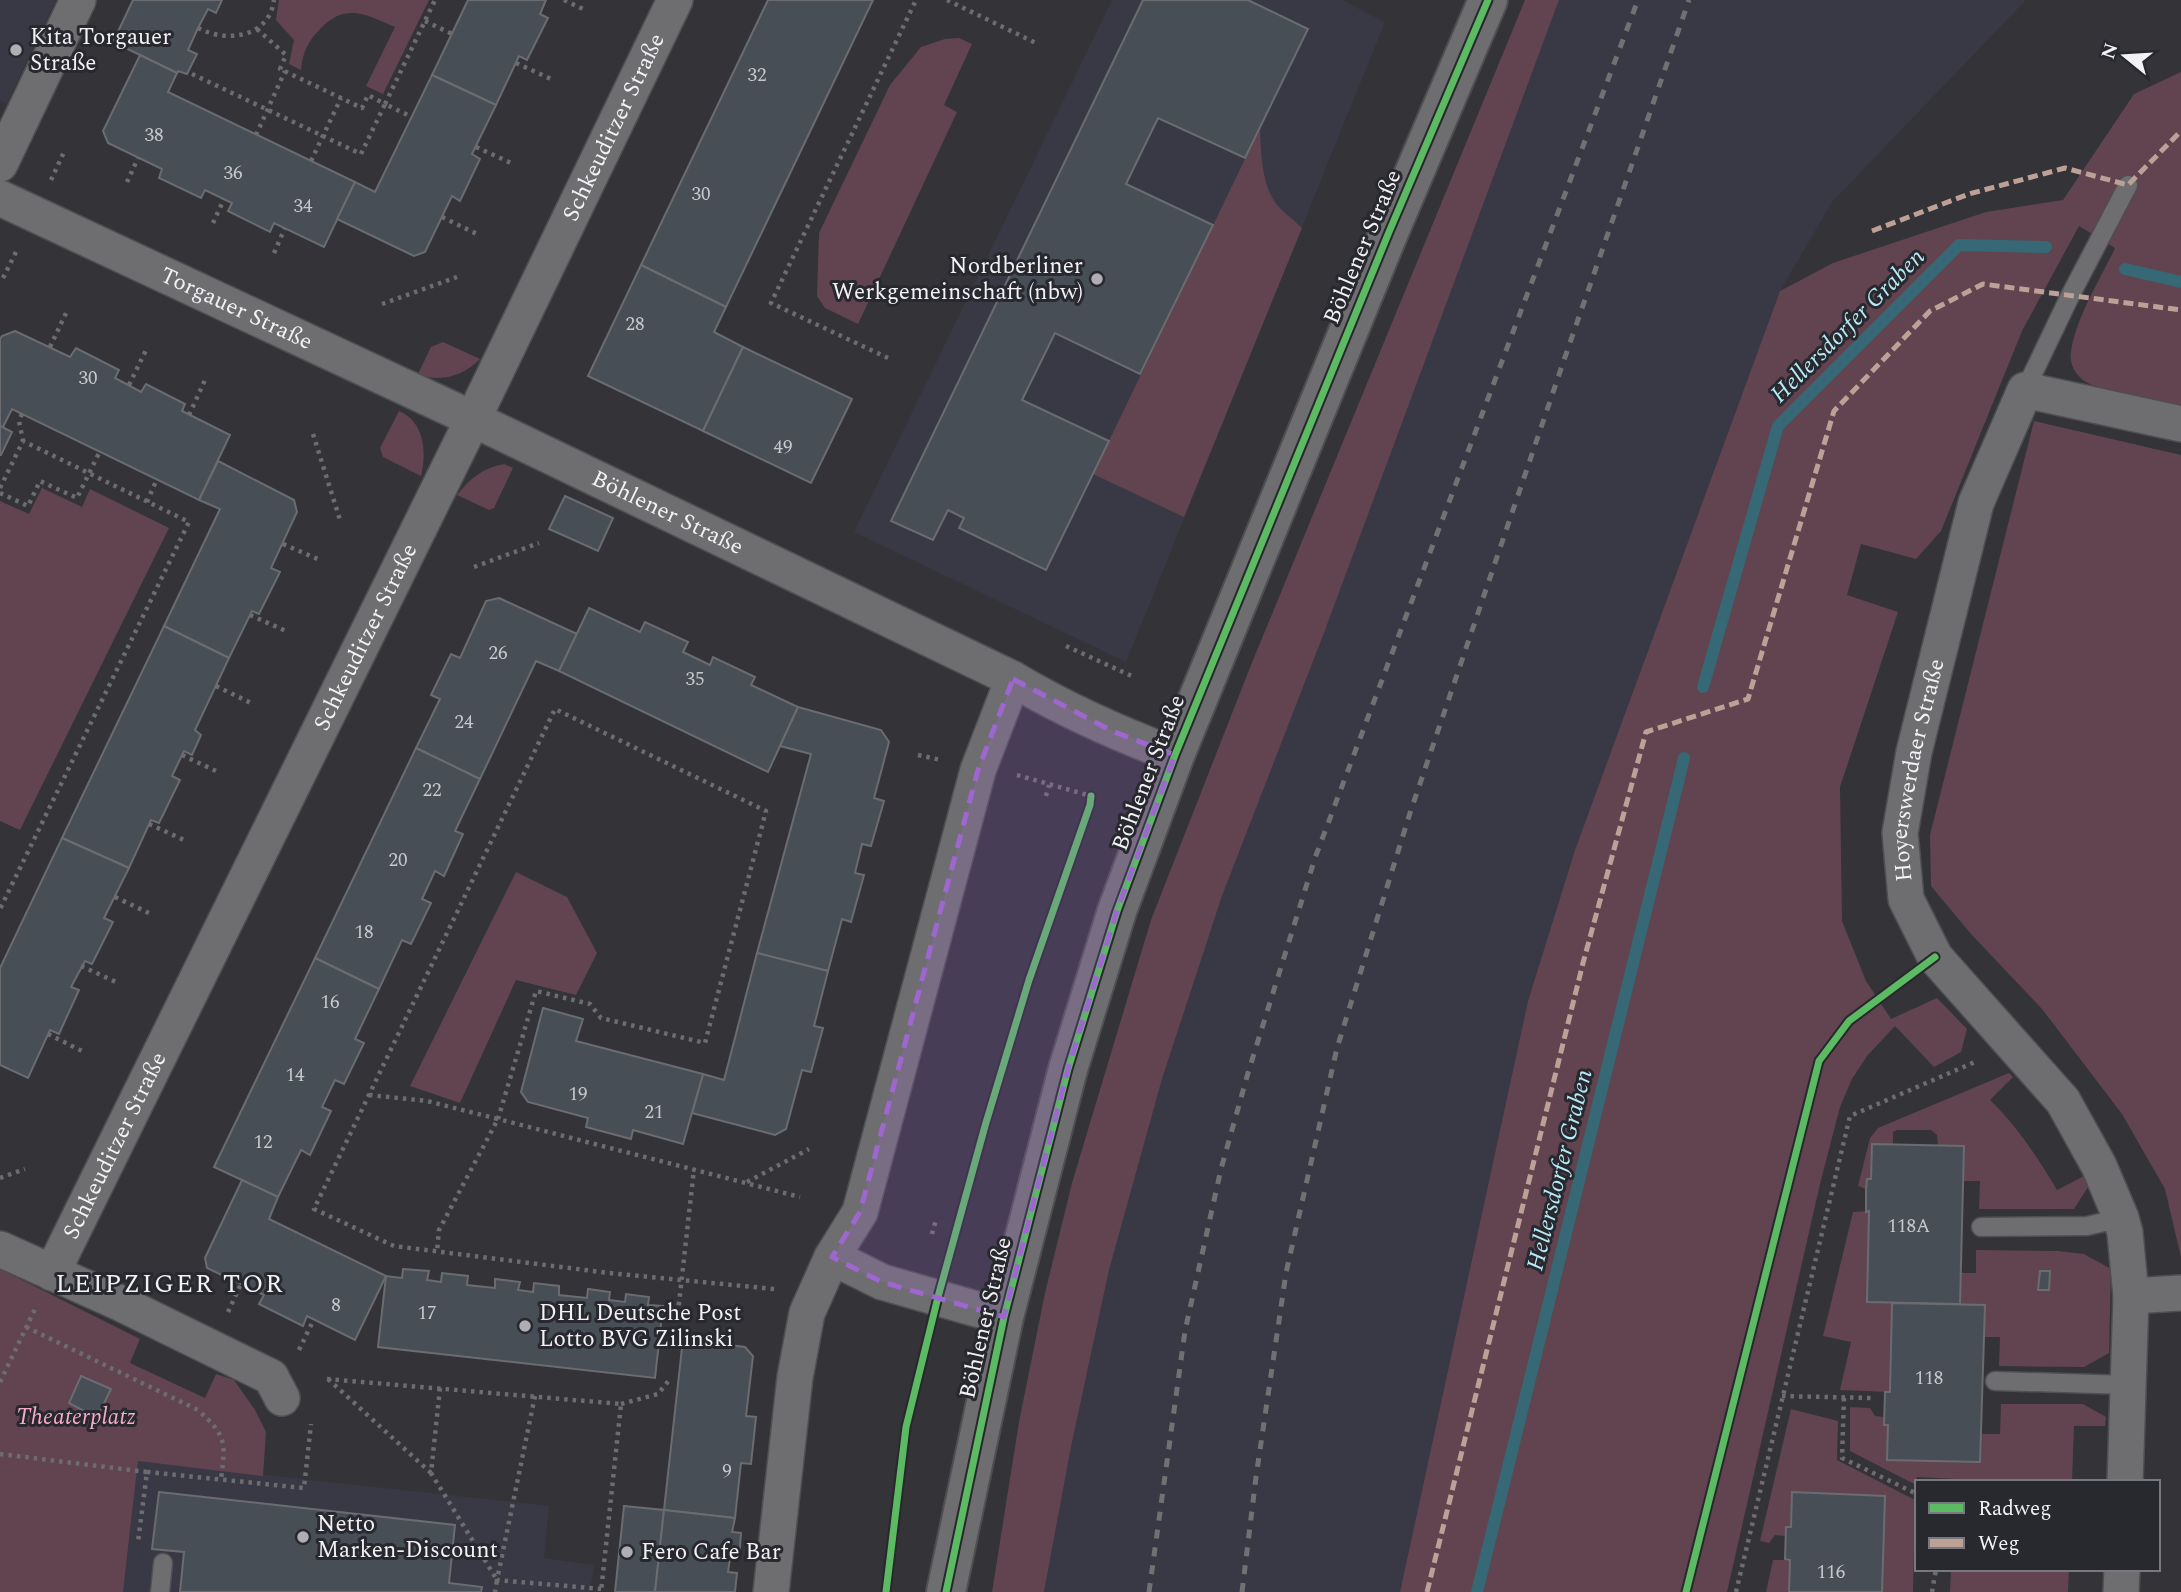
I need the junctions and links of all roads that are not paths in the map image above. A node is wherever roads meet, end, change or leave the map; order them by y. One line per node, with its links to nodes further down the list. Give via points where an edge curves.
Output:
1 (78, 0): 4 (street)
2 (675, 0): 8 (street, Schkeuditzer Straße)
3 (1488, 0): 11 (street, Böhlener Straße)
4 (0, 164)
5 (2128, 185): 7 (lane)
6 (0, 198): 8 (street, Torgauer Straße)
7 (2025, 390): 9 (street); 12 (street, Hoyerswerdaer Straße, via 1976,503 1914,751 1900,833 1906,899 1935,957 2063,1101)
8 (473, 419): 10 (street, Böhlener Straße); 16 (street, Schkeuditzer Straße)
9 (2181, 424)
10 (1013, 679): 11 (street, Böhlener Straße, via 1112,731); 15 (street, via 980,764 860,1212)
11 (1175, 755): 19 (street, Böhlener Straße, via 1117,911 1072,1056)
12 (2121, 1218): 13 (lane, via 2087,1226); 18 (street, Hoyerswerdaer Straße)
13 (1981, 1227)
14 (0, 1249): 16 (street)
15 (832, 1257): 19 (street, Böhlener Straße, via 882,1282); 27 (street, via 807,1313 795,1377)
16 (52, 1273): 22 (street, via 271,1377)
17 (2181, 1293): 18 (street)
18 (2131, 1296): 21 (street, Hoyerswerdaer Straße)
19 (1004, 1317): 28 (street, Böhlener Straße)
20 (1995, 1381): 21 (lane)
21 (2128, 1385): 23 (street, Hoyerswerdaer Straße)
22 (297, 1404)
23 (2125, 1480)
24 (163, 1563): 26 (lane)
25 (2122, 1571): 29 (street)
26 (160, 1592)
27 (771, 1592)
28 (946, 1592)
29 (2121, 1592)

